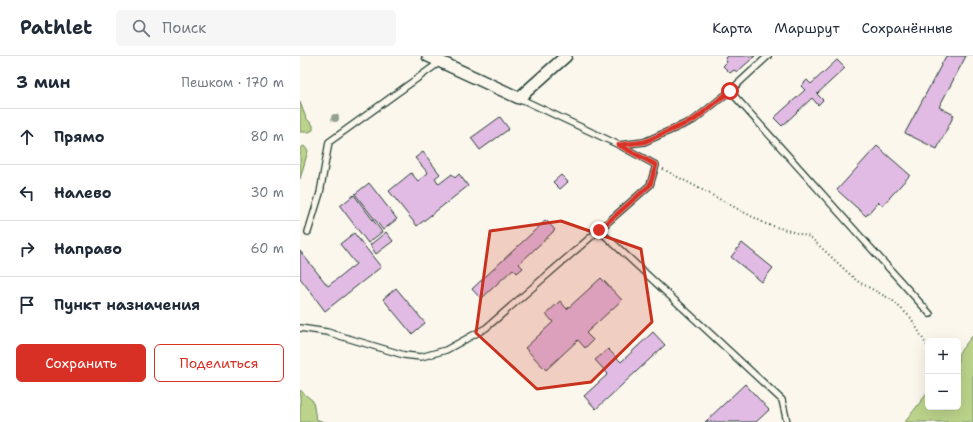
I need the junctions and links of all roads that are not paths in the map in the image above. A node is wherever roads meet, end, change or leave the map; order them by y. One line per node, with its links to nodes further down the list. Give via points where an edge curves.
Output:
1 (428, 56): 4 (street)
2 (566, 56): 6 (street)
3 (768, 56): 5 (lane)
4 (440, 62): 6 (street); 9 (lane, via 328,142 320,193)
5 (730, 91): 7 (lane, via 694,120 644,142); 10 (lane)
6 (519, 98): 7 (lane)
7 (619, 145): 8 (lane, via 656,165 650,185)
8 (599, 230): 11 (lane, via 486,328 446,350 421,357 404,355 327,332); 12 (lane, via 782,400)
9 (308, 232)
10 (930, 314)
11 (300, 328)
12 (787, 422)

